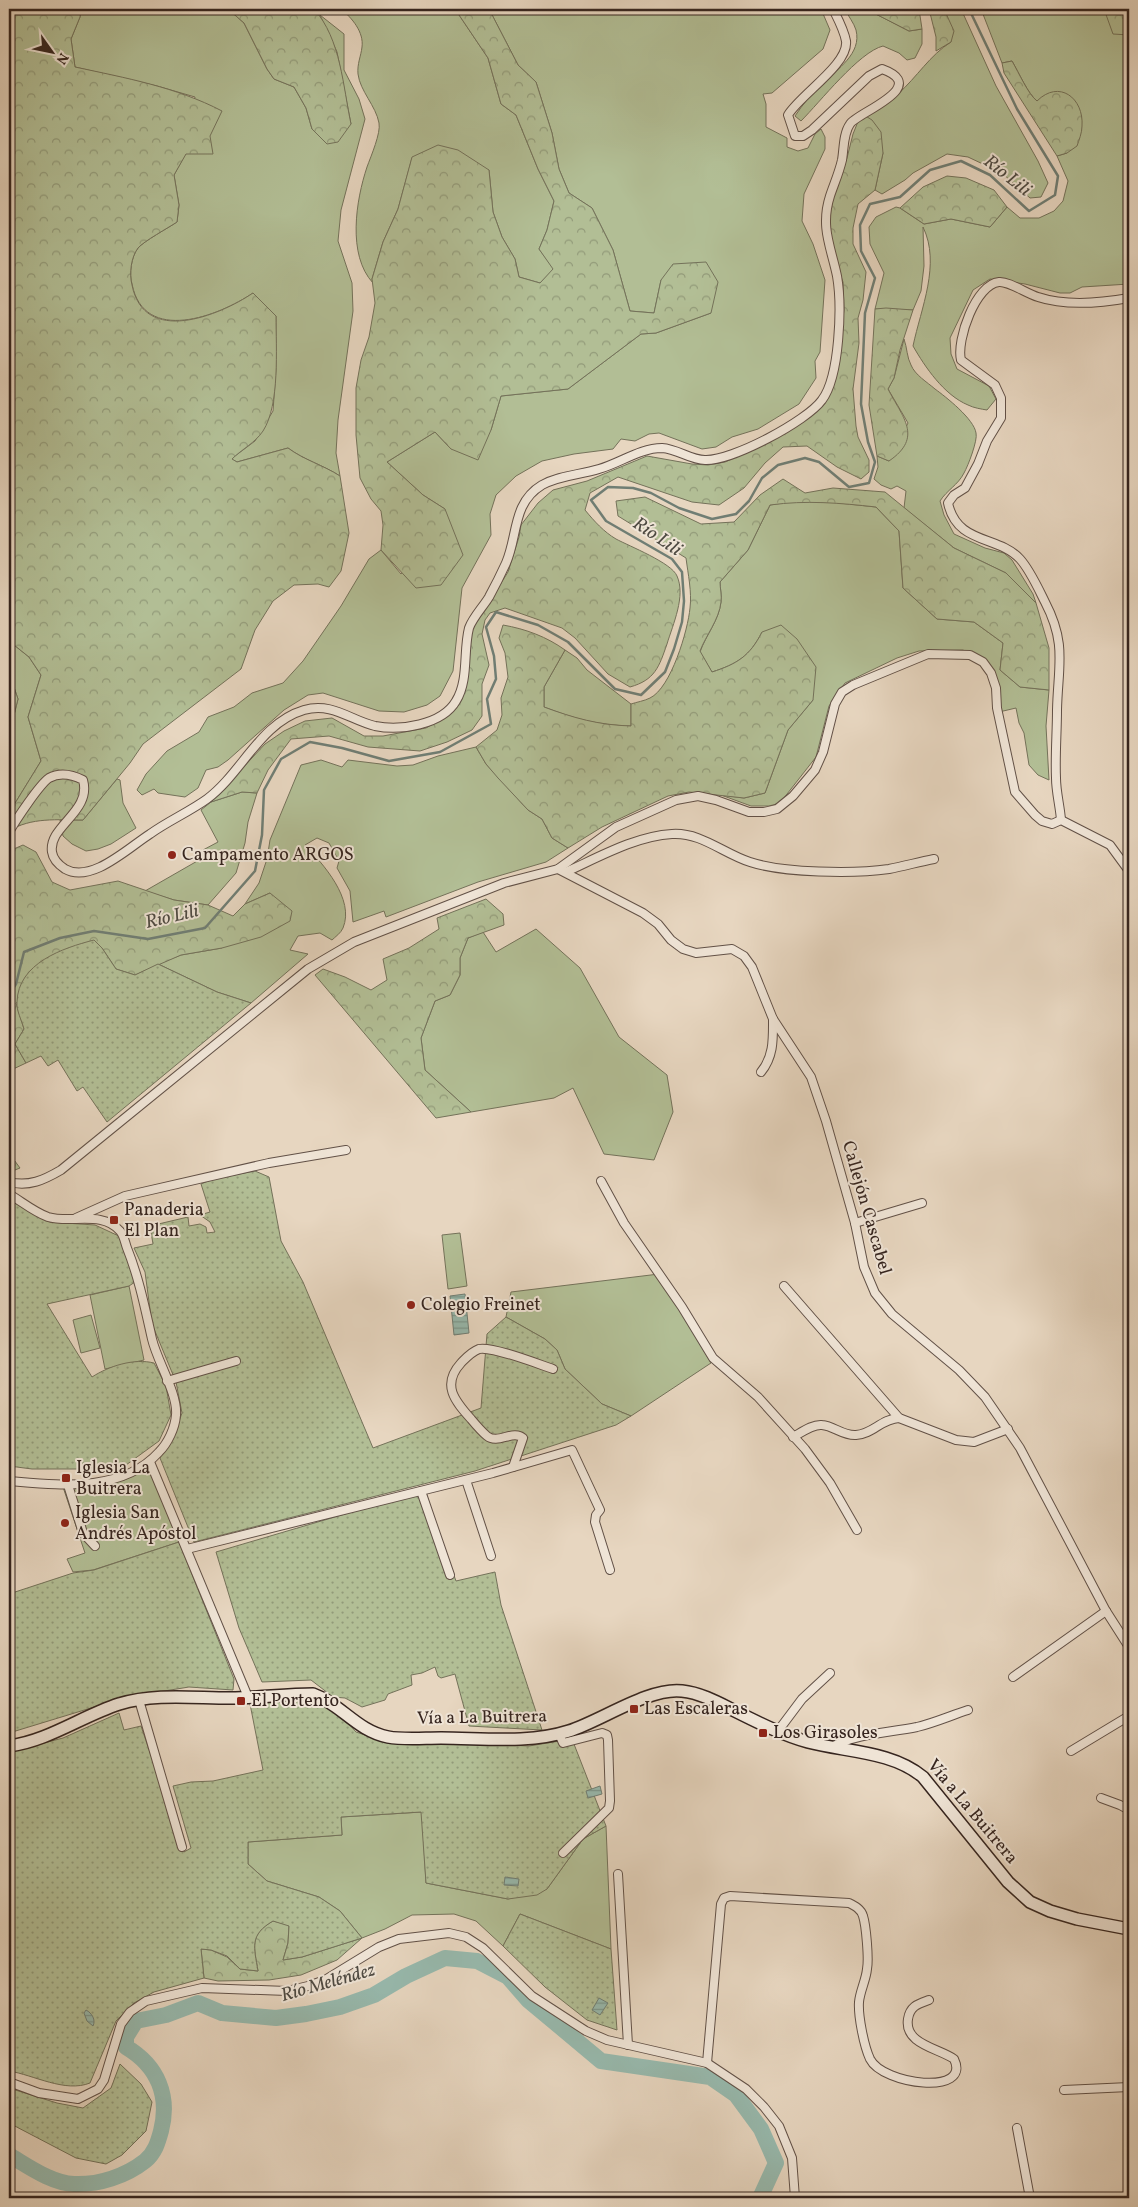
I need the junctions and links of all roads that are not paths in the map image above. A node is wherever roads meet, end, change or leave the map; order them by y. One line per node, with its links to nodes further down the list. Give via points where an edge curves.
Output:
1 (833, 9): 4 (street, via 846,43 845,54 794,105 788,115 795,136 803,136 812,130 870,76 882,69 894,73 898,85 880,106 850,122 842,162 828,201 826,225 836,275 839,322 830,385 824,399 813,410 762,442 711,460 700,461 662,448 645,451 600,469 567,475 532,492 516,519 508,559 490,596 470,625 463,684 456,702 442,715 426,723 399,727 374,726 322,706 301,710 263,737 241,766 208,798 102,867 85,872 71,872 57,864 51,850 54,838 84,797 83,780 60,775 48,779)
2 (1129, 298): 3 (street, via 1098,303 1040,298 998,282 978,299 966,321 960,344 962,360 995,385 1001,398 1001,418 965,488 948,503 950,512 970,535 1004,548 1020,559 1046,603 1059,635 1061,664 1056,780)
3 (1062, 820): 6 (street, via 1052,824 1042,821 1015,792 996,708 996,688 983,662 970,656 928,654 842,692 835,704 815,770 777,810 749,812 698,796 676,800 616,827); 7 (street, via 1110,845)
4 (9, 832)
5 (934, 859): 8 (street, via 888,869 819,871 766,866 748,862 699,838 673,834 638,841)
6 (558, 869): 8 (street, Callejón Cascabel); 13 (street, via 504,883 354,942 295,979 61,1170 31,1184)
7 (1129, 871)
8 (566, 872): 9 (street, Callejón Cascabel, via 643,913 683,949 696,952 732,949 744,956)
9 (774, 1019): 10 (street, via 772,1054); 17 (street, Callejón Cascabel, via 811,1077 832,1157)
10 (762, 1072)
11 (346, 1150): 16 (street, via 269,1162 125,1196)
12 (601, 1181): 24 (street, via 624,1223 682,1307 712,1358 758,1398)
13 (9, 1182)
14 (9, 1194): 16 (street, via 47,1216)
15 (922, 1203): 17 (street)
16 (74, 1219): 21 (street, via 100,1219 121,1232 138,1275 153,1345)
17 (855, 1223): 23 (street, Callejón Cascabel, via 864,1267 875,1293 892,1314 964,1375)
18 (784, 1286): 22 (street)
19 (236, 1361): 21 (street)
20 (553, 1369): 26 (street, via 497,1351 480,1349 470,1353 455,1370 451,1381 452,1394 487,1436 495,1440 517,1435 523,1438)
21 (168, 1381): 25 (street, via 177,1414 164,1447)
22 (899, 1418): 23 (street, via 956,1440 974,1442); 24 (street, via 889,1418 868,1432 857,1435 844,1434 823,1425 813,1426)
23 (1008, 1429): 37 (street, Callejón Cascabel)
24 (793, 1436): 31 (street, via 819,1467)
25 (150, 1462): 29 (street, via 114,1479); 33 (street)
26 (514, 1467): 27 (street); 35 (street, via 572,1450 600,1510 595,1522)
27 (466, 1480): 30 (street); 34 (street)
28 (9, 1481): 29 (street)
29 (68, 1485): 32 (street, via 83,1532)
30 (422, 1491): 33 (street); 36 (street)
31 (857, 1530)
32 (95, 1546)
33 (187, 1549): 41 (street)
34 (490, 1556)
35 (610, 1570)
36 (450, 1575)
37 (1106, 1611): 38 (street, Callejón Cascabel); 40 (street)
38 (1129, 1646)
39 (830, 1673): 45 (street, via 802,1699)
40 (1013, 1677)
41 (248, 1697): 42 (street, Vía a La Buitrera, via 185,1696); 46 (street, Vía a La Buitrera, via 314,1694 325,1698 361,1727 389,1737 515,1739)
42 (138, 1700): 47 (street, Vía a La Buitrera, via 120,1704 31,1741); 52 (street)
43 (968, 1710): 48 (street, via 918,1727 844,1740)
44 (1129, 1716): 49 (street)
45 (778, 1731): 46 (street, Vía a La Buitrera, via 708,1699 682,1691 666,1692 642,1700); 48 (street, Vía a La Buitrera)
46 (559, 1734): 53 (street, via 563,1744 605,1734 609,1759 609,1808)
47 (9, 1746)
48 (830, 1748): 55 (street, Vía a La Buitrera, via 884,1757 912,1768 923,1777 1008,1882 1030,1902 1077,1919)
49 (1071, 1751)
50 (1101, 1798): 51 (street)
51 (1129, 1810)
52 (182, 1847)
53 (563, 1853)
54 (618, 1874): 57 (street)
55 (1129, 1929)
56 (929, 2000): 58 (street, via 916,2005 909,2013 909,2033 914,2039 954,2059 956,2073 943,2082 921,2083 893,2077 879,2070 870,2059 859,2015 868,1960 863,1915 858,1908 849,1903 730,1896 721,1904)
57 (628, 2045): 58 (street); 59 (street, via 578,2026 532,1996 483,1948 466,1937 449,1933 392,1942 325,1980 287,1991 202,1988 146,2001 130,2012 121,2024 104,2080 90,2095 78,2099 39,2093)
58 (707, 2063): 63 (street, via 746,2089 779,2126 792,2158)
59 (9, 2082)
60 (1129, 2087): 61 (street)
61 (1064, 2090)
62 (1017, 2128): 64 (street)
63 (795, 2198)
64 (1030, 2198)

